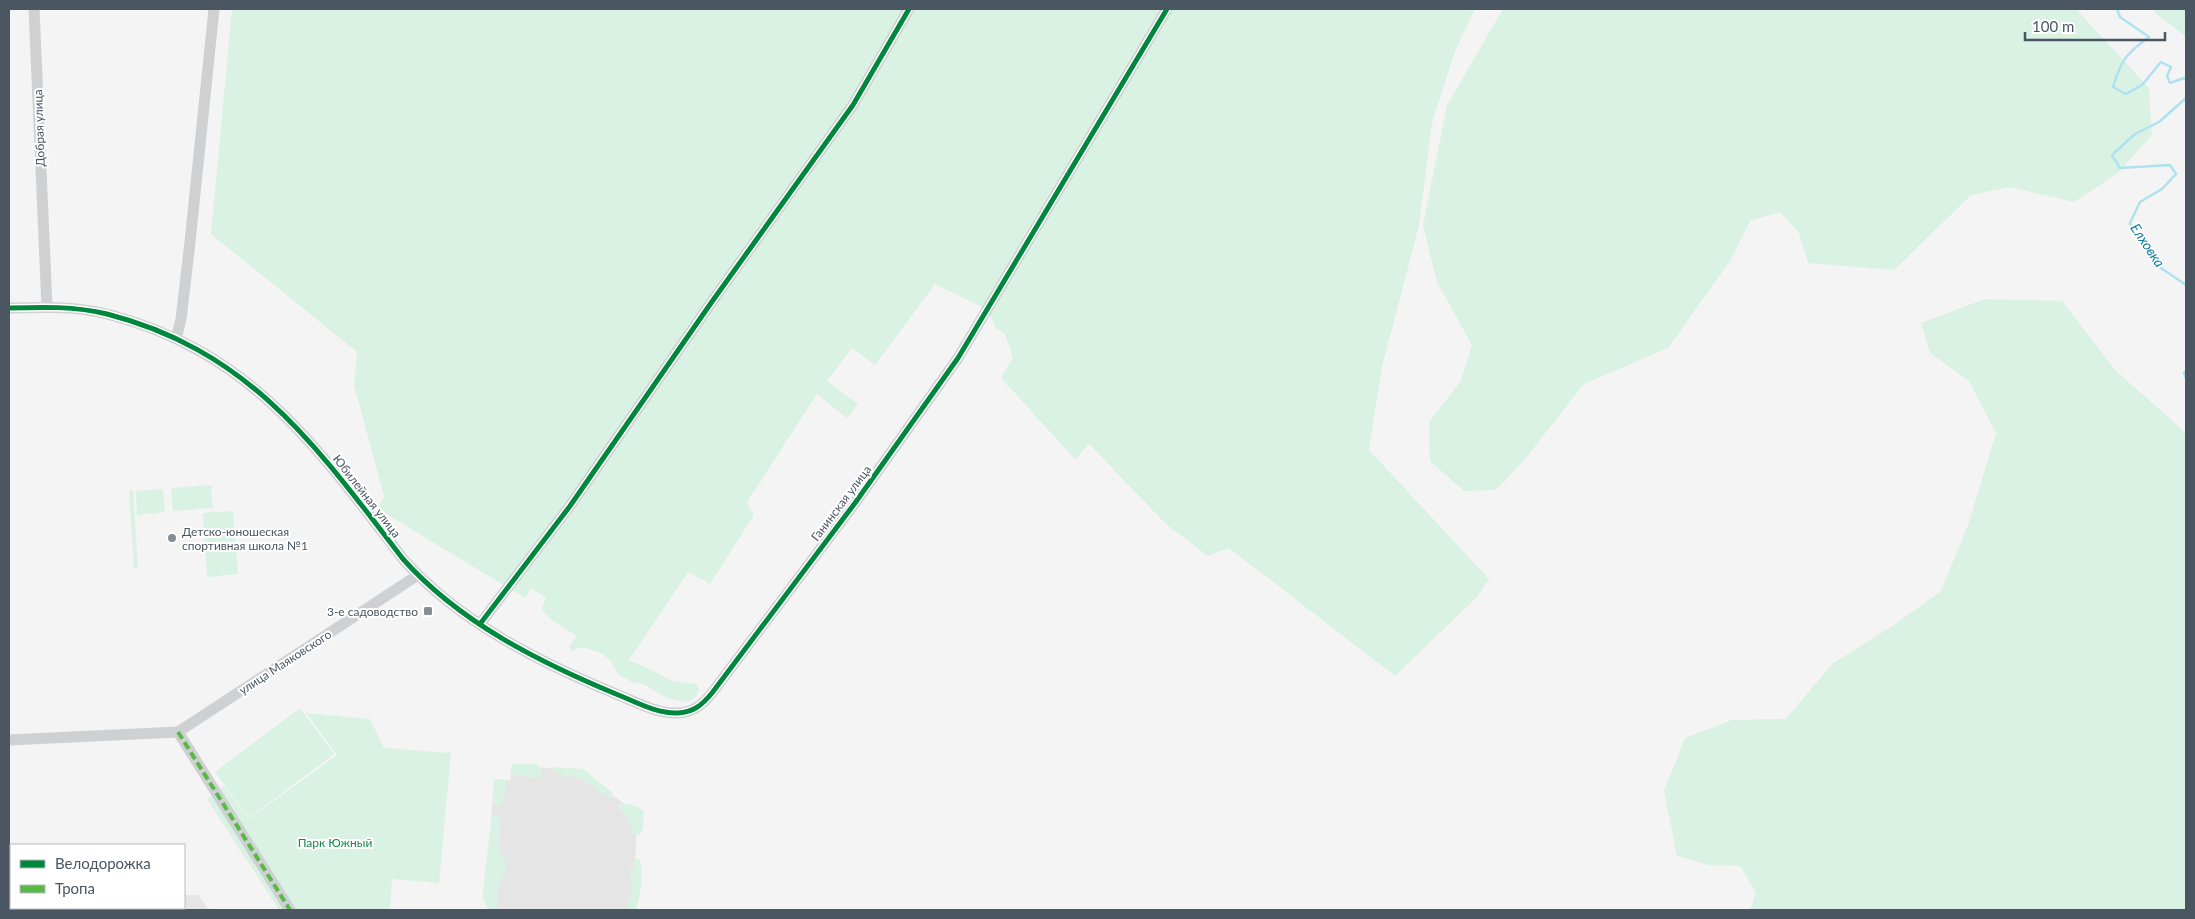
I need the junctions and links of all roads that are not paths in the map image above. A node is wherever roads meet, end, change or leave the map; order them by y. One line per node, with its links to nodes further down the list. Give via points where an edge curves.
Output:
1 (34, 9): 5 (street, Добрая улица)
2 (214, 9): 7 (street, via 181,320)
3 (909, 9): 9 (street, via 853,106 575,498)
4 (1167, 9): 10 (street, Ганинская улица, via 958,358 910,428)
5 (47, 307): 6 (street, Юбилейная улица); 7 (street, Юбилейная улица, via 106,314)
6 (9, 308)
7 (176, 339): 8 (street, Юбилейная улица, via 232,369 293,422)
8 (418, 575): 9 (street, Юбилейная улица); 11 (street, улица Маяковского)
9 (480, 624): 10 (street, Юбилейная улица, via 536,658 650,708 678,713 693,710)
10 (704, 703)
11 (178, 732): 12 (street); 13 (street)
12 (9, 740)
13 (290, 910)

